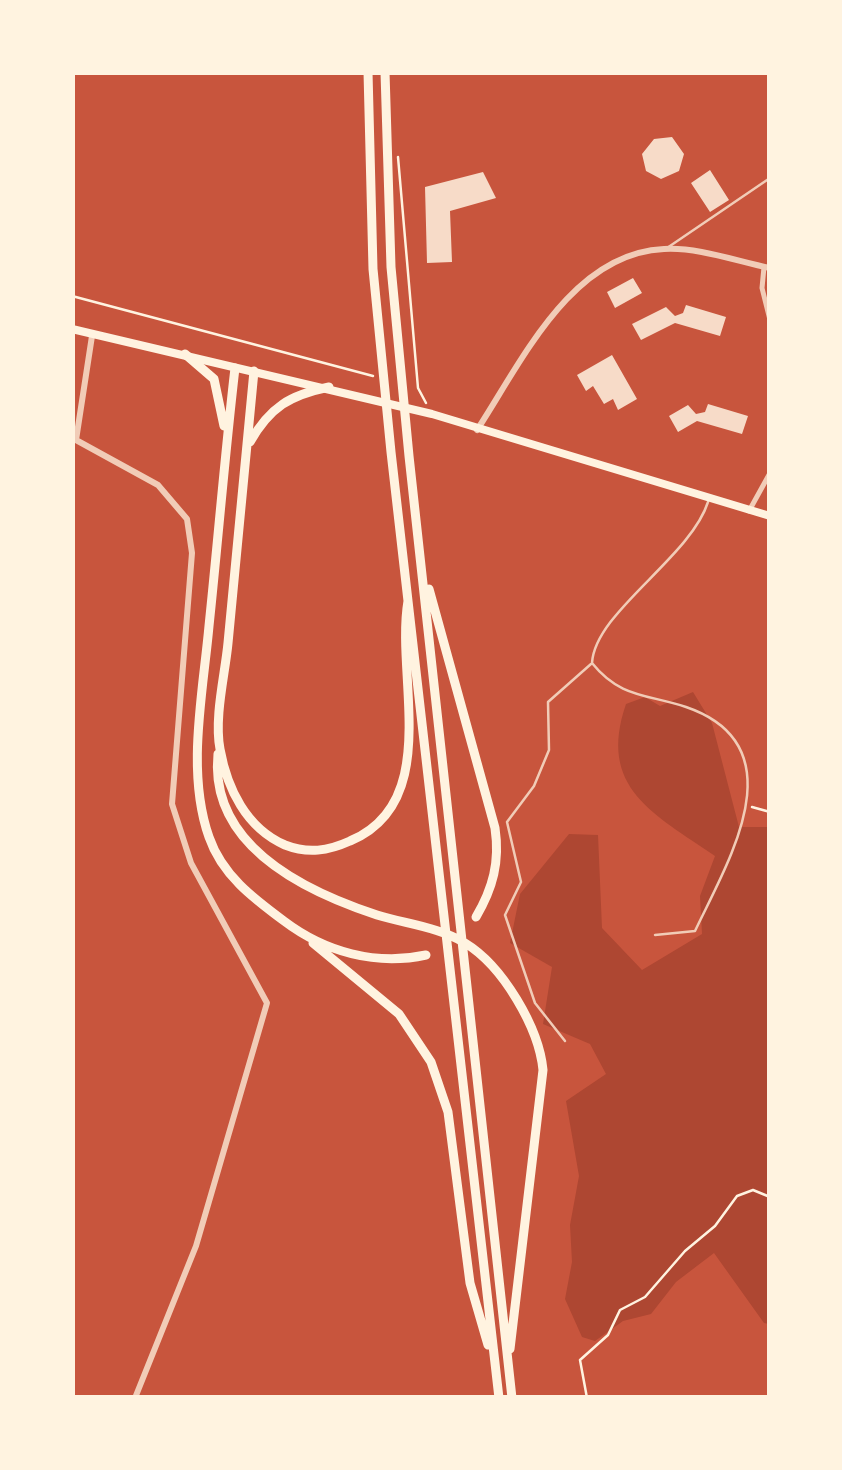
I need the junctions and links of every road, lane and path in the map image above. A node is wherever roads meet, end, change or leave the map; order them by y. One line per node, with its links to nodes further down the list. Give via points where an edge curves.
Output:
1 (368, 72): 26 (highway, via 374,269)
2 (384, 72): 25 (highway, via 392,268)
3 (395, 156): 16 (path, via 418,388)
4 (770, 178): 5 (lane)
5 (666, 248): 6 (street); 17 (street, via 606,268 577,289)
6 (767, 268): 8 (street, via 762,288)
7 (72, 296): 14 (path)
8 (770, 320)
9 (72, 329): 10 (main road)
10 (92, 336): 11 (main road); 18 (street)
11 (184, 354): 12 (main road); 19 (highway, via 214,378)
12 (235, 368): 13 (main road); 19 (highway)
13 (254, 372): 15 (main road); 20 (highway)
14 (380, 378)
15 (329, 387): 16 (main road); 20 (highway, via 284,401 263,420)
16 (432, 414): 17 (main road)
17 (477, 430): 22 (main road)
18 (74, 442): 39 (street, via 158,485 187,519 192,553 172,804 191,864 267,1003 196,1246)
19 (226, 444): 32 (highway, via 200,730 200,805 225,870)
20 (247, 449): 28 (highway)
21 (770, 473): 23 (street)
22 (709, 499): 23 (main road); 27 (lane, via 686,541 598,640)
23 (749, 511): 24 (main road)
24 (770, 516)
25 (424, 574): 31 (highway, via 495,828 495,872); 37 (highway)
26 (410, 588): 28 (highway, via 402,636 412,743 396,801 364,836 308,852 281,843 240,808); 38 (highway)
27 (592, 663): 29 (lane, via 614,687 691,709 726,732 742,756); 35 (lane, via 548,702 548,750 534,786 507,822 522,882 505,915 535,1003)
28 (219, 744): 37 (highway, via 216,778 232,821 256,853 348,904 473,948 536,1030 542,1060)
29 (748, 802): 30 (path); 33 (lane, via 737,850 695,931)
30 (770, 812)
31 (476, 917)
32 (302, 935): 34 (highway, via 370,960); 38 (highway, via 399,1014 432,1062 448,1112 470,1283)
33 (655, 935)
34 (426, 955)
35 (565, 1041)
36 (770, 1197): 42 (path, via 753,1190 737,1196 653,1291 620,1310 608,1334 580,1360)
37 (508, 1367): 41 (highway)
38 (496, 1370): 40 (highway)
39 (135, 1398)
40 (498, 1398)
41 (512, 1398)
42 (587, 1398)

